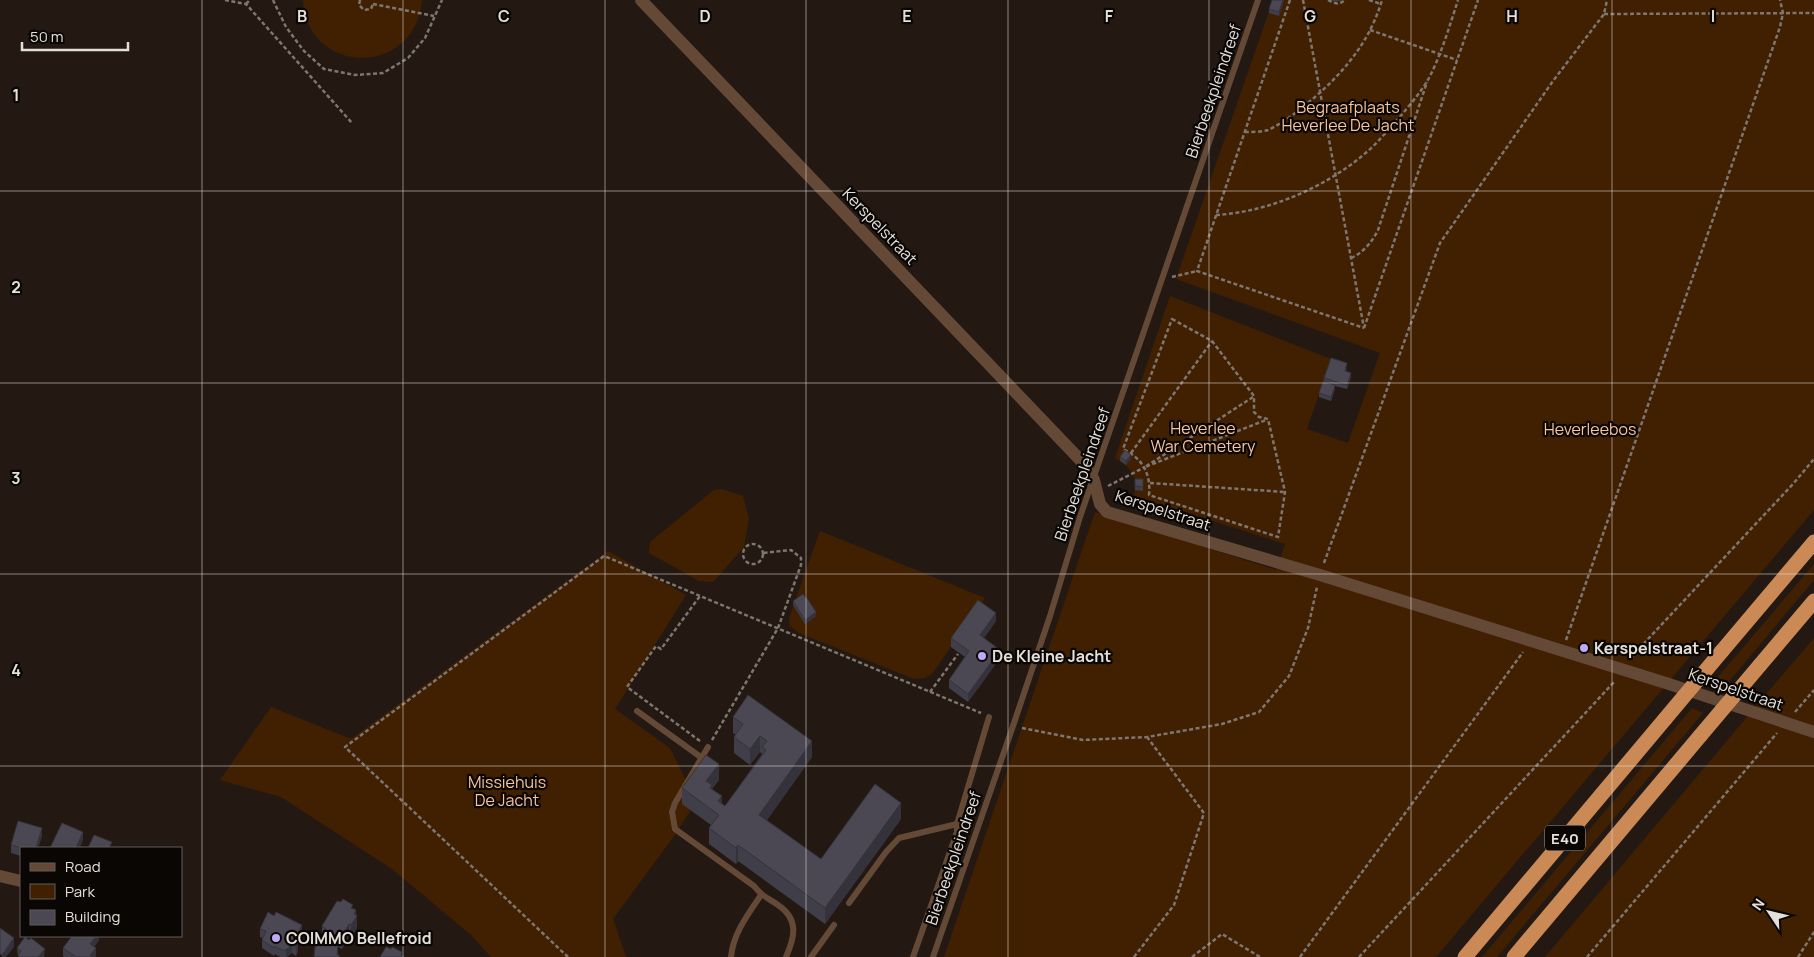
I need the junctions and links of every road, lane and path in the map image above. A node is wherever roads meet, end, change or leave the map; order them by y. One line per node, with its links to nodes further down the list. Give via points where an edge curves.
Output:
1 (225, 0): 20 (path)
2 (250, 0): 20 (path)
3 (273, 0): 26 (path, via 286,27 304,51 324,69 354,76 383,73 408,58 425,38)
4 (356, 0): 5 (path)
5 (360, 0): 21 (path, via 364,10)
6 (372, 0): 21 (path)
7 (442, 0): 26 (path)
8 (641, 0): 47 (street, Kerspelstraat, via 1086,466)
9 (1258, 0): 38 (lane, Bierbeekpleindreef)
10 (1290, 0): 33 (path)
11 (1303, 0): 31 (path)
12 (1328, 0): 13 (path, via 1338,4)
13 (1345, 0)
14 (1369, 0): 22 (path)
15 (1382, 0): 22 (path)
16 (1458, 0): 28 (path)
17 (1478, 0): 29 (path)
18 (1607, 0): 25 (path)
19 (1780, 0): 23 (path)
20 (246, 4): 32 (path)
21 (373, 4): 26 (path)
22 (1381, 4): 27 (path)
23 (1783, 13): 24 (path); 25 (path); 56 (path)
24 (1814, 13)
25 (1604, 14): 51 (path, via 1440,243)
26 (434, 16)
27 (1370, 30): 28 (path); 31 (path, via 1346,68)
28 (1439, 53): 29 (path); 30 (path)
29 (1457, 60): 39 (path)
30 (1428, 79): 34 (path, via 1382,137); 36 (path, via 1378,230 1368,246)
31 (1320, 94): 33 (path, via 1267,130); 34 (path)
32 (352, 123)
33 (1245, 132): 35 (path)
34 (1336, 174): 35 (path, via 1268,206 1238,214); 36 (path)
35 (1216, 215): 37 (path)
36 (1351, 258): 39 (path)
37 (1197, 271): 38 (path); 39 (path)
38 (1163, 279): 47 (lane, Bierbeekpleindreef)
39 (1364, 328)
40 (1212, 341): 41 (path); 43 (path); 43 (path, via 1172,319 1123,449)
41 (1254, 396): 42 (path, via 1254,412); 45 (path)
42 (1268, 419): 45 (path); 48 (path)
43 (1131, 453): 45 (path)
44 (1814, 459): 58 (path, via 1634,654)
45 (1145, 467): 46 (path); 47 (path)
46 (1150, 483): 48 (path); 48 (path, via 1149,495 1278,537)
47 (1095, 486): 51 (street, Kerspelstraat, via 1100,504 1107,512); 64 (lane, Bierbeekpleindreef)
48 (1284, 492)
49 (1814, 542): 87 (highway, E40, bridge)
50 (762, 553): 50 (path, via 752,544 743,552 747,561 752,563 761,559); 54 (path, via 791,550 801,558)
51 (1320, 575): 55 (street, Kerspelstraat); 66 (path, via 1308,628 1289,676 1259,712 1222,724)
52 (700, 596): 54 (path); 67 (path, via 661,649 656,646 627,687); 76 (path, via 604,556 345,747)
53 (1814, 601): 88 (highway, E40, bridge)
54 (778, 628): 60 (path); 67 (path)
55 (1531, 641): 56 (street, Kerspelstraat); 85 (path)
56 (1562, 651): 58 (street, Kerspelstraat)
57 (958, 654): 60 (path)
58 (1625, 670): 63 (street, Kerspelstraat); 86 (path)
59 (1814, 690): 63 (path)
60 (930, 692): 62 (path)
61 (637, 712): 68 (lane)
62 (989, 717): 69 (lane)
63 (1786, 724): 65 (street, Kerspelstraat); 89 (path)
64 (1013, 726): 66 (path, via 1083,740); 81 (lane, Bierbeekpleindreef)
65 (1814, 732)
66 (1146, 737): 82 (path, via 1204,812 1174,905)
67 (708, 747): 68 (lane)
68 (702, 758): 72 (lane, via 675,802 672,812 675,830 754,886)
69 (957, 824): 73 (lane, via 899,838); 80 (lane, via 957,832)
70 (0, 876): 71 (street)
71 (20, 881)
72 (761, 895): 77 (lane, via 746,916 734,941); 78 (lane, via 778,904 792,921 794,933)
73 (849, 903)
74 (834, 925): 79 (lane)
75 (1814, 932): 90 (path)
76 (568, 957)
77 (731, 957)
78 (786, 957)
79 (811, 957)
80 (913, 957)
81 (932, 957)
82 (1134, 957)
83 (1192, 957): 84 (path, via 1222,934)
84 (1260, 957)
85 (1300, 957)
86 (1359, 957)
87 (1465, 957)
88 (1514, 957)
89 (1587, 957)
90 (1798, 957)

